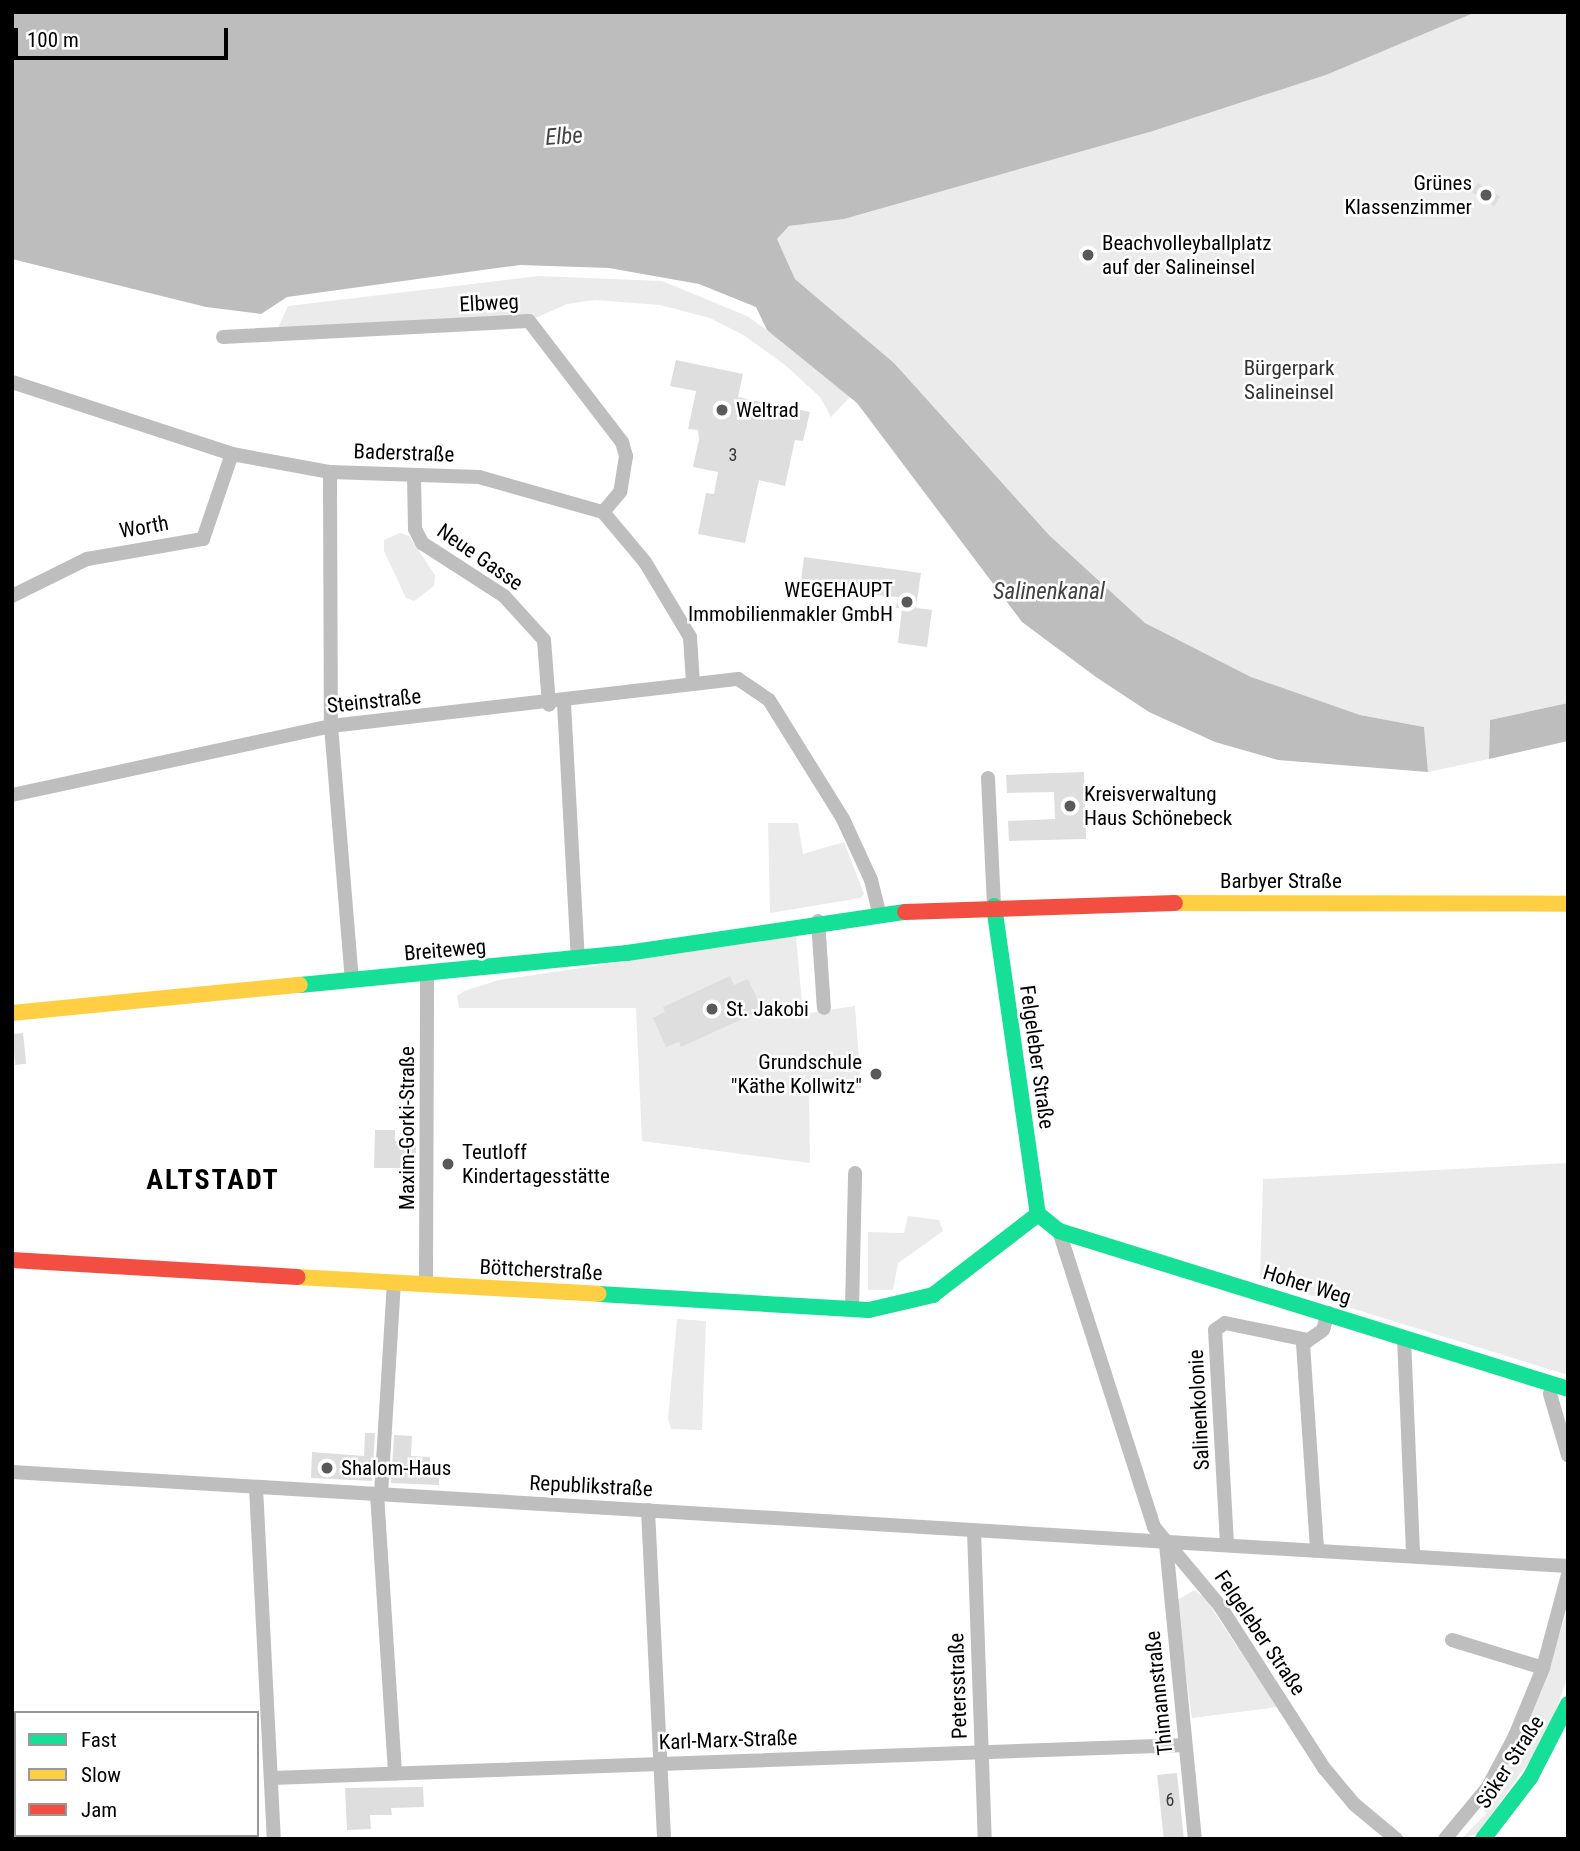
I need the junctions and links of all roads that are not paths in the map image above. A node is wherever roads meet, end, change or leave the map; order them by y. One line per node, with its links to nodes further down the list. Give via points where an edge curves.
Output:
1 (223, 337): 6 (street, Elbweg, via 529,321 622,442 626,456 620,492)
2 (12, 382): 3 (street, Baderstraße)
3 (232, 454): 4 (street, Baderstraße); 7 (street, Worth, via 203,539 87,559)
4 (330, 472): 5 (street, Baderstraße); 10 (street)
5 (414, 476): 6 (street, Baderstraße, via 479,477); 9 (street, Neue Gasse, via 415,529 422,543 504,596 544,640)
6 (603, 512): 8 (street, via 645,562 690,637)
7 (12, 596)
8 (693, 684): 9 (street, Steinstraße); 15 (street, Steinstraße, via 746,681 769,700 842,819 871,880)
9 (556, 704): 10 (street, Steinstraße); 17 (street, Neue Gasse)
10 (331, 726): 12 (street, Steinstraße); 19 (street)
11 (988, 778): 14 (street)
12 (12, 795)
13 (1568, 904): 14 (street, Barbyer Straße)
14 (994, 906): 15 (street, Barbyer Straße); 23 (street, Felgeleber Straße)
15 (879, 913): 16 (street, Breiteweg)
16 (818, 921): 17 (street, Breiteweg); 20 (street)
17 (578, 958): 18 (street, Breiteweg)
18 (426, 972): 19 (street, Breiteweg); 27 (street, Maxim-Gorki-Straße)
19 (352, 979): 21 (street, Breiteweg)
20 (824, 1008)
21 (12, 1013)
22 (855, 1173): 28 (street)
23 (1038, 1214): 24 (street, Hoher Weg); 28 (street, Böttcherstraße, via 933,1296 899,1307)
24 (1059, 1231): 29 (street, Hoher Weg); 39 (street, Felgeleber Straße, via 1149,1514)
25 (12, 1260): 26 (street, Böttcherstraße)
26 (394, 1282): 27 (street, Böttcherstraße); 36 (street)
27 (426, 1284): 28 (street, Böttcherstraße)
28 (852, 1310)
29 (1328, 1313): 30 (street, Hoher Weg); 31 (street, via 1323,1330)
30 (1404, 1338): 32 (street, Hoher Weg); 42 (street)
31 (1308, 1340): 40 (street, Salinenkolonie, via 1226,1323 1214,1330); 41 (street, via 1303,1344)
32 (1560, 1386): 33 (street, via 1550,1394)
33 (1568, 1455)
34 (12, 1472): 35 (street, Republikstraße)
35 (256, 1487): 36 (street, Republikstraße); 52 (street)
36 (379, 1494): 37 (street, Republikstraße); 51 (street)
37 (648, 1510): 38 (street, Republikstraße); 50 (street)
38 (974, 1531): 39 (street, Republikstraße); 49 (street, Petersstraße)
39 (1167, 1544): 40 (street); 48 (street, Thimannstraße); 57 (street, Felgeleber Straße, via 1220,1606 1324,1769 1354,1804)
40 (1227, 1544): 41 (street)
41 (1317, 1549): 42 (street)
42 (1413, 1555): 43 (street)
43 (1568, 1566)
44 (1568, 1575): 46 (street)
45 (1452, 1640): 46 (street)
46 (1543, 1668): 58 (street, via 1488,1787)
47 (1568, 1704): 59 (street, Söker Straße, via 1530,1778)
48 (1185, 1745): 49 (street, Karl-Marx-Straße); 56 (street, Thimannstraße)
49 (981, 1752): 50 (street, Karl-Marx-Straße); 55 (street, Petersstraße)
50 (662, 1764): 51 (street, Karl-Marx-Straße); 54 (street)
51 (395, 1773): 52 (street, Karl-Marx-Straße)
52 (272, 1778): 53 (street)
53 (274, 1839)
54 (664, 1839)
55 (985, 1839)
56 (1195, 1839)
57 (1396, 1839)
58 (1445, 1839)
59 (1483, 1839)

